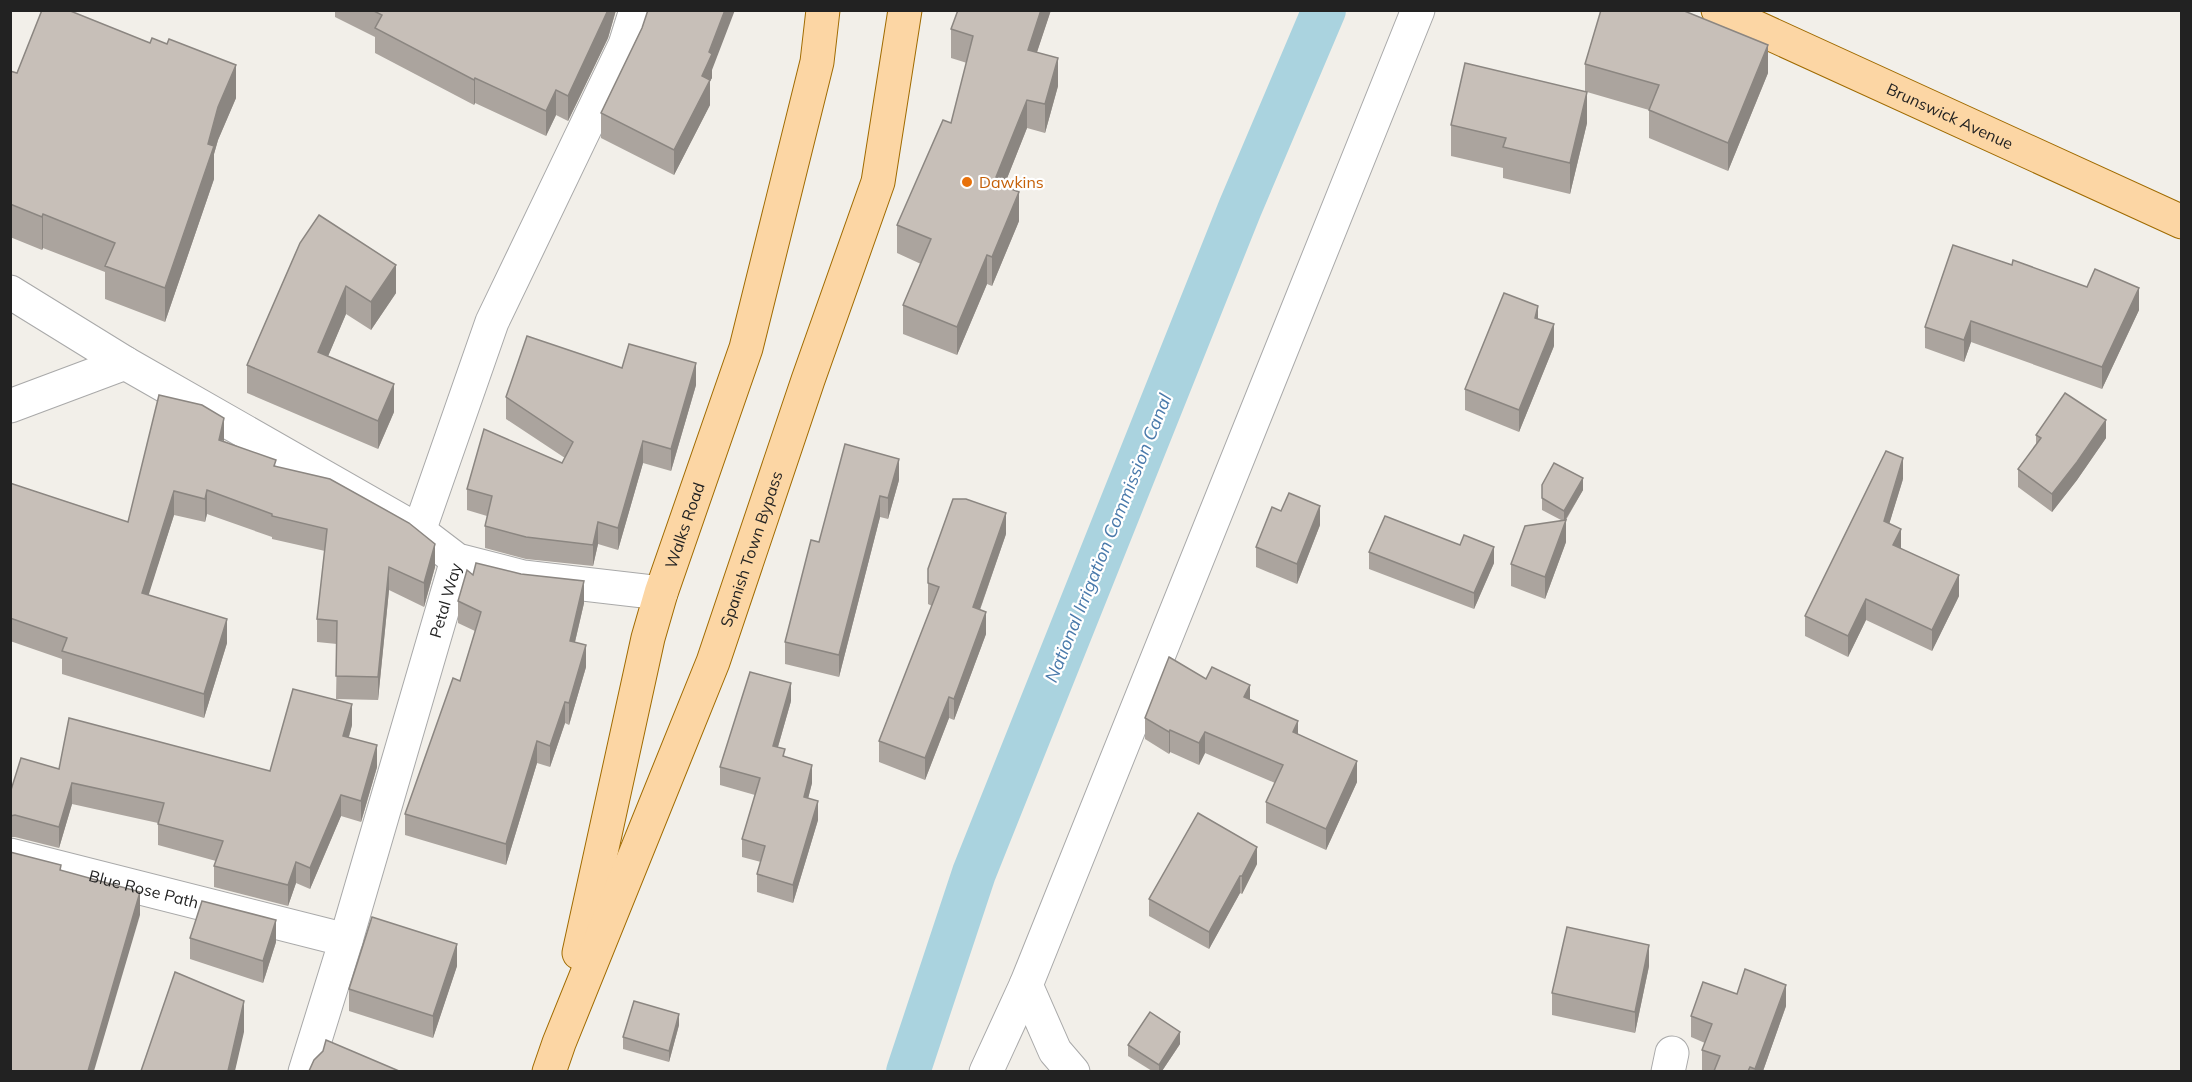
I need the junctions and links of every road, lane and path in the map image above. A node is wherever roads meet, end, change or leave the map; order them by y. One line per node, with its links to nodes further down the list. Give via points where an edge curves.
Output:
1 (636, 10): 10 (street, via 624,45 492,322)
2 (823, 10): 12 (main road, Walks Road, via 817,62 746,348)
3 (905, 10): 16 (main road, Spanish Town Bypass, via 878,182 713,662)
4 (1418, 10): 15 (street)
5 (1718, 10): 6 (main road, Brunswick Avenue)
6 (2181, 222)
7 (10, 292): 8 (street, Petal Way)
8 (125, 363): 9 (street); 10 (street, Petal Way)
9 (10, 406)
10 (419, 531): 11 (street, Petal Way)
11 (457, 560): 12 (street, via 523,577); 14 (street, Petal Way)
12 (661, 593): 16 (main road, Walks Road)
13 (10, 855): 14 (street, Blue Rose Path)
14 (346, 940): 17 (street, Petal Way)
15 (1026, 985): 18 (street); 19 (street, via 1055,1051)
16 (554, 1057)
17 (305, 1071)
18 (986, 1071)
19 (1073, 1071)

